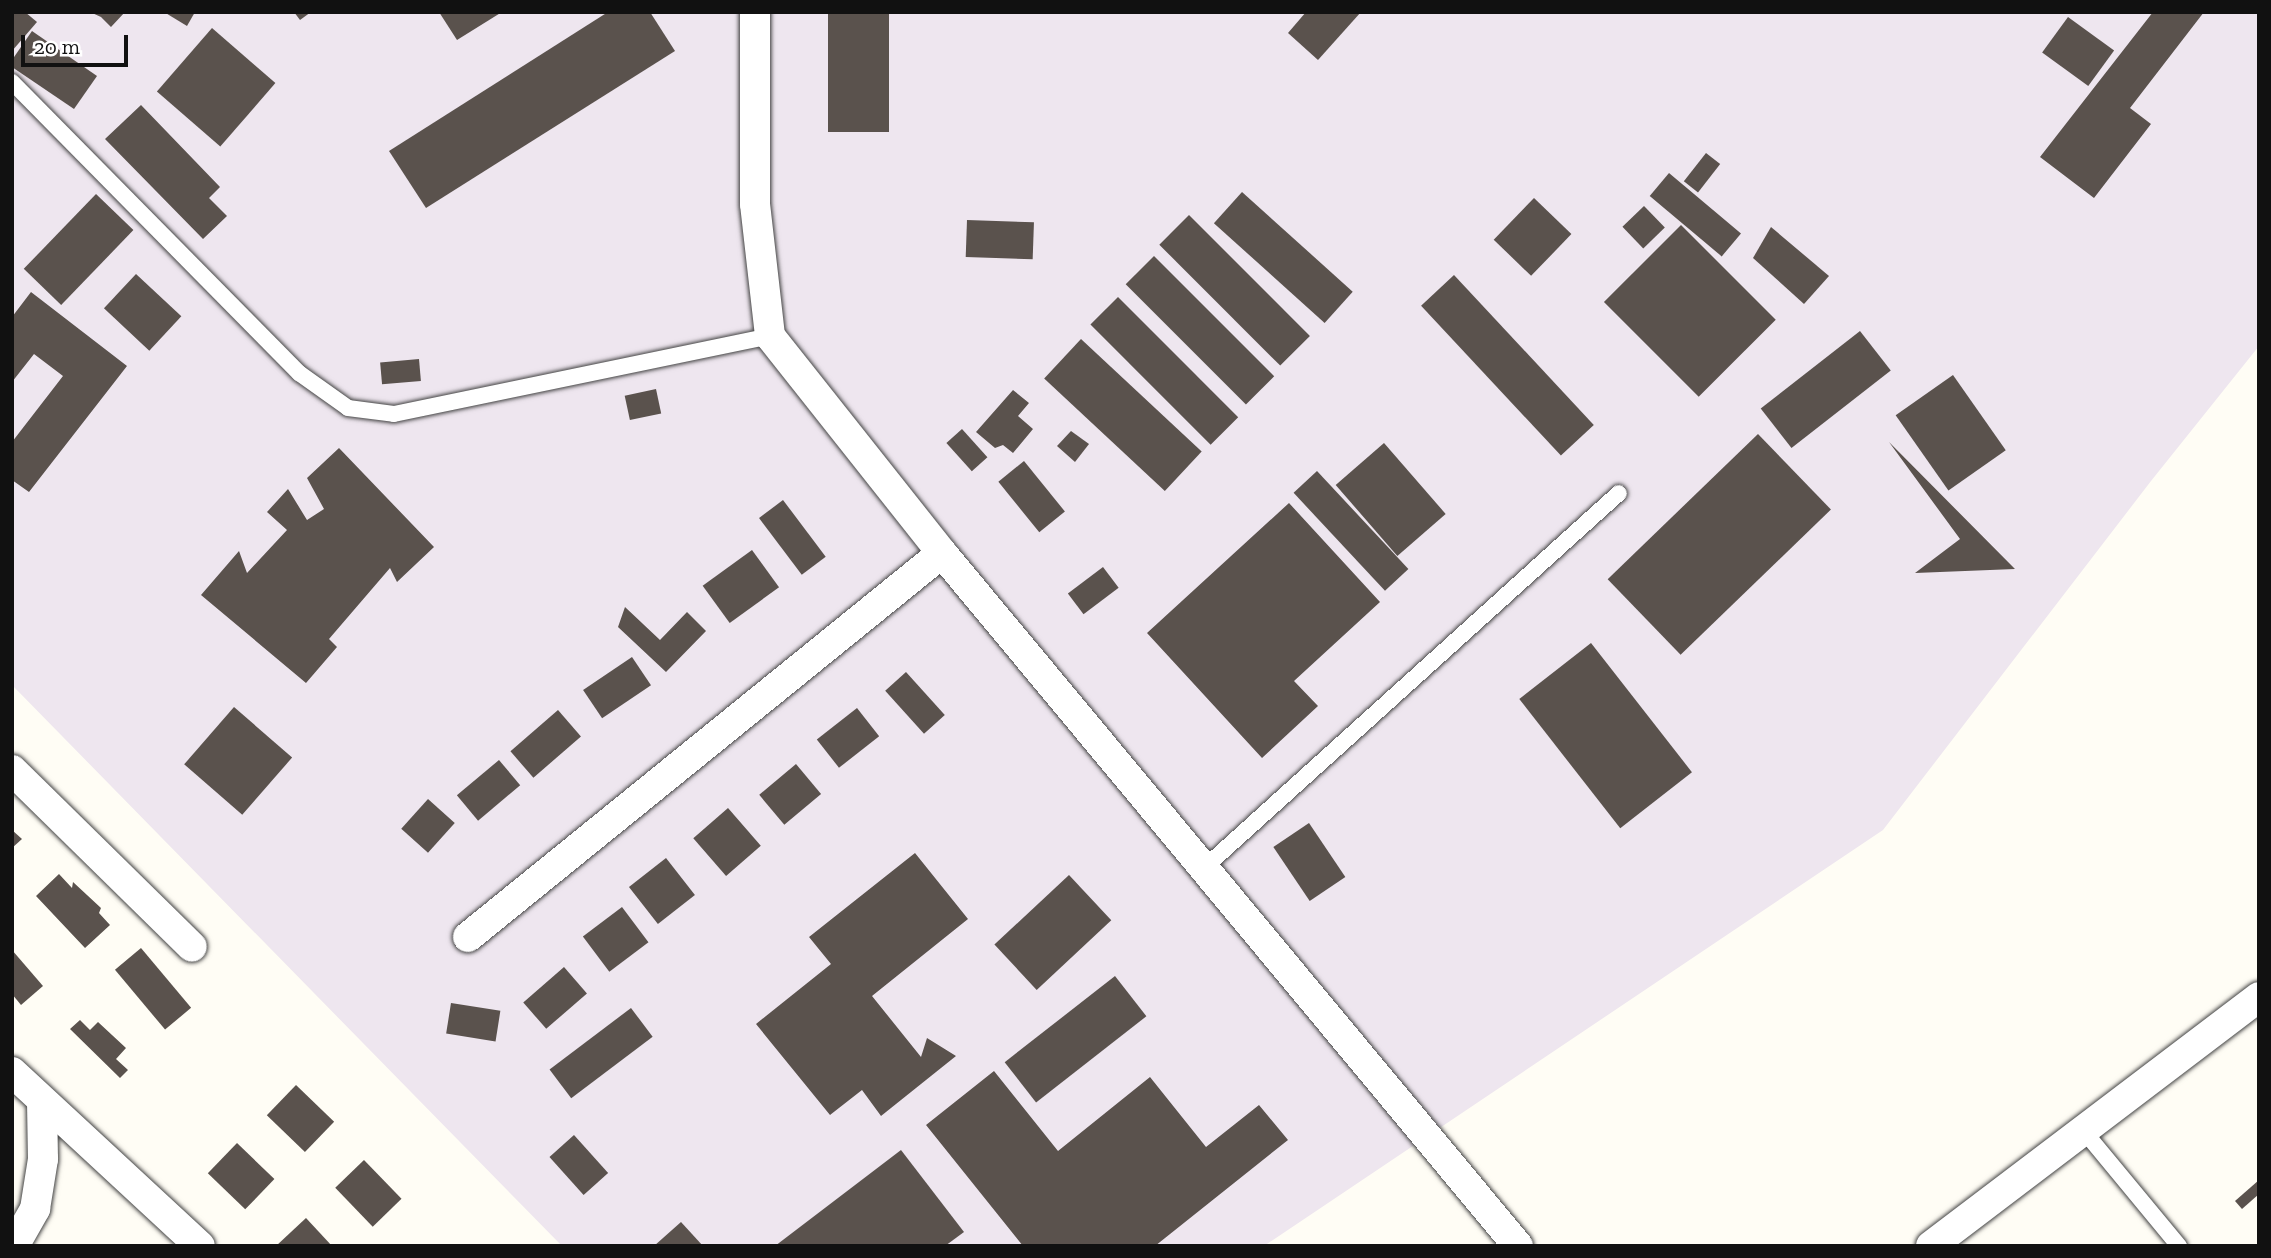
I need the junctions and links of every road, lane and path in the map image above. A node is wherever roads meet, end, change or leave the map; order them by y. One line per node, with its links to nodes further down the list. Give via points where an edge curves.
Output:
1 (755, 12): 3 (street, via 755,204)
2 (12, 82): 3 (lane, via 299,373 348,408 394,414)
3 (770, 336): 5 (street)
4 (1619, 493): 7 (lane)
5 (942, 553): 7 (street); 8 (street)
6 (12, 770): 9 (street)
7 (1204, 867): 16 (street)
8 (468, 937)
9 (192, 947)
10 (2259, 997): 13 (street)
11 (12, 1072): 12 (street)
12 (42, 1102): 14 (street, via 43,1159 35,1209); 15 (street)
13 (2083, 1130): 17 (street); 18 (lane)
14 (14, 1246)
15 (200, 1246)
16 (1518, 1246)
17 (1931, 1246)
18 (2179, 1246)

